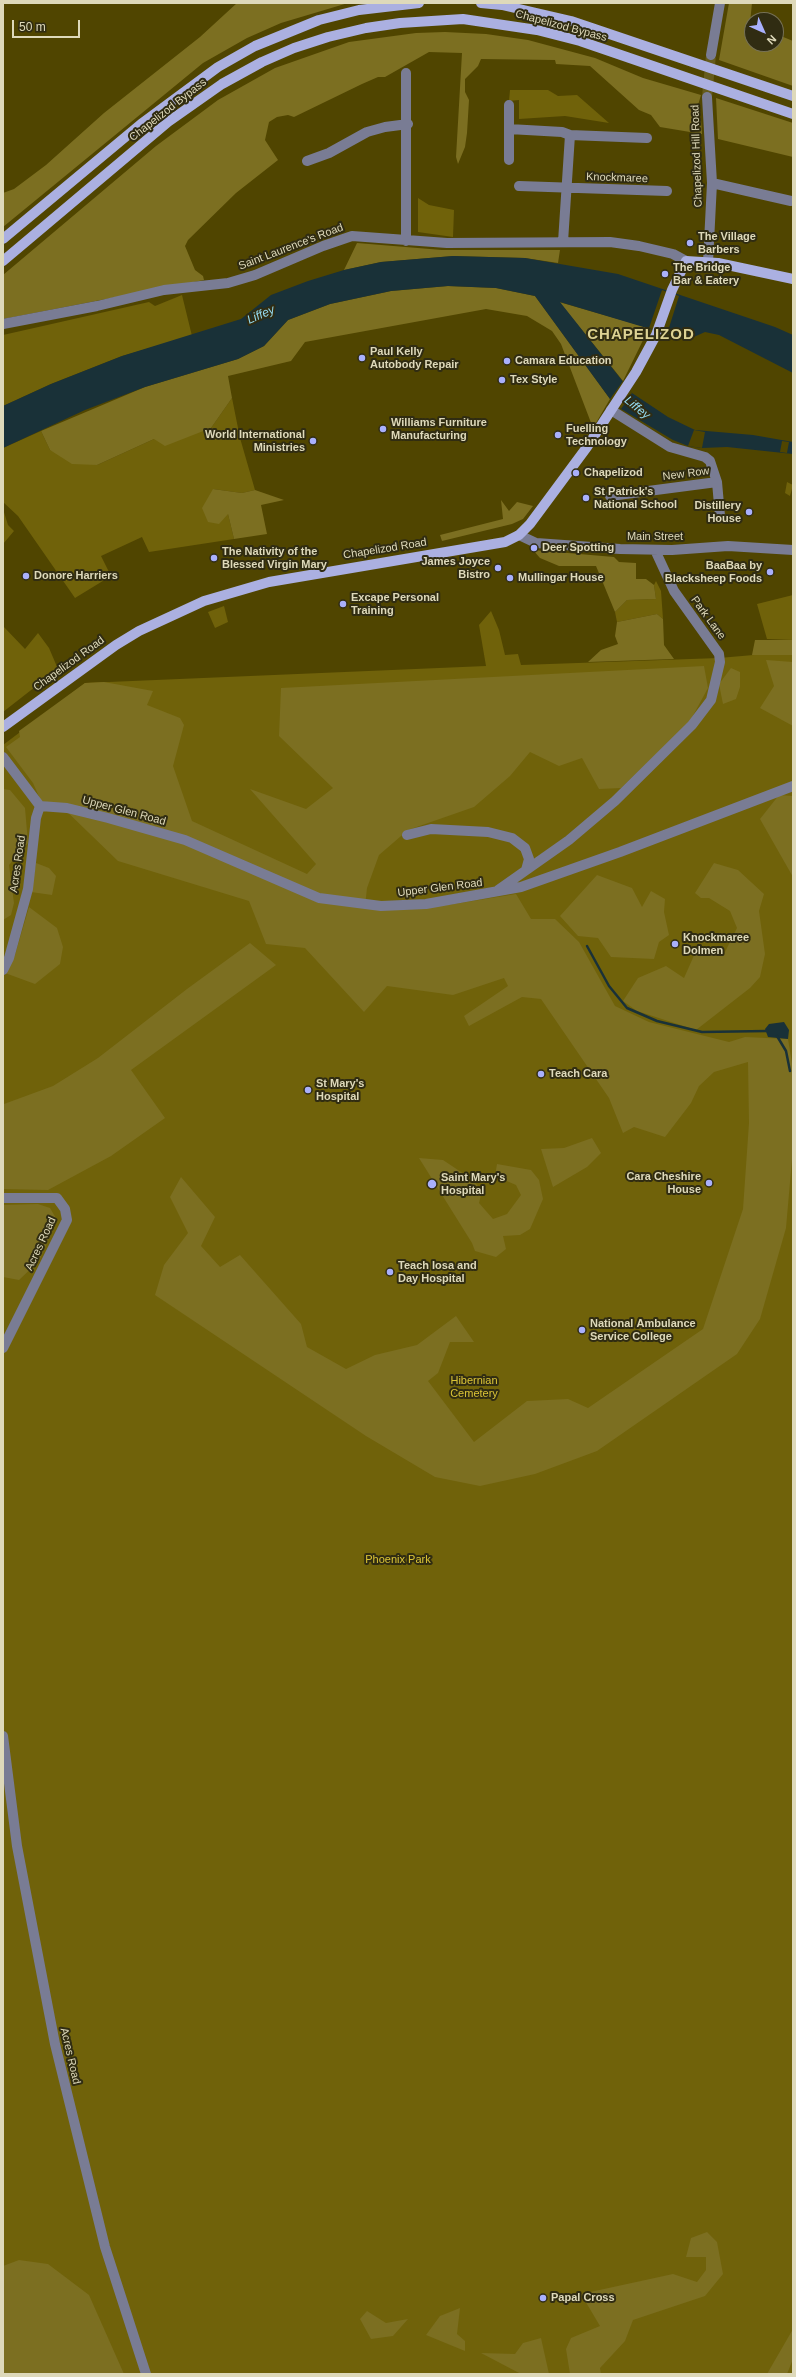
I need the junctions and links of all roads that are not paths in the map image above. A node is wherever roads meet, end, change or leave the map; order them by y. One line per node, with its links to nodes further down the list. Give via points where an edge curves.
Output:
1 (419, 3): 21 (main road, Chapelizod Bypass, via 359,10 319,20 255,46 218,67 141,124)
2 (481, 3): 6 (main road, Chapelizod Bypass, via 502,5 572,21)
3 (720, 3): 4 (street)
4 (711, 55)
5 (406, 73): 10 (street)
6 (793, 96)
7 (707, 97): 16 (street, Chapelizod Hill Road)
8 (509, 105): 11 (street)
9 (793, 114): 24 (main road, Chapelizod Bypass, via 580,41 537,30 464,19 366,28 294,48 222,84 168,122)
10 (408, 124): 15 (street, via 385,126 367,132); 22 (street)
11 (509, 130): 12 (street, via 562,132); 14 (street)
12 (570, 135): 13 (street); 18 (street)
13 (647, 138)
14 (509, 160)
15 (307, 161)
16 (712, 183): 20 (street); 26 (street, Chapelizod Hill Road)
17 (519, 186): 18 (street, Knockmaree)
18 (566, 188): 19 (street, Knockmaree); 23 (street)
19 (667, 192)
20 (791, 201)
21 (3, 239)
22 (406, 241): 23 (street, Saint Laurence's Road); 28 (street, Saint Laurence's Road, via 351,236 255,275 228,283 164,290)
23 (563, 242): 25 (street, Saint Laurence's Road, via 610,242 639,246 673,254)
24 (3, 261)
25 (686, 261): 26 (main road, Saint Laurence's Road); 29 (main road, Chapelizod Road, via 672,290 656,335)
26 (708, 262): 27 (main road, Saint Laurence's Road)
27 (793, 279)
28 (3, 324)
29 (613, 408): 30 (street, via 670,447 705,457 710,461); 33 (main road, Chapelizod Road, via 530,524)
30 (717, 482): 31 (street, New Row); 32 (street)
31 (610, 496)
32 (720, 516)
33 (519, 535): 34 (street, Main Street, via 536,543); 36 (main road, Chapelizod Road, via 505,542 269,582 204,601 116,645)
34 (655, 550): 35 (street, Main Street, via 728,546); 41 (street, Park Lane, via 674,591 717,651 720,662 715,691 692,725 615,801 569,840)
35 (793, 550)
36 (3, 727)
37 (3, 757): 39 (street)
38 (793, 786): 42 (street, Upper Glen Road, via 565,872 522,887)
39 (40, 806): 42 (street, Upper Glen Road, via 67,808 185,840 319,898 381,906 426,904); 43 (street, Acres Road, via 36,818 28,889 9,958)
40 (407, 835): 41 (street, via 431,829 488,832 512,838 525,848 529,859)
41 (526, 870): 42 (street)
42 (496, 892)
43 (3, 970)
44 (3, 1198): 45 (street, Acres Road, via 57,1198 65,1209 67,1220)
45 (3, 1348)
46 (3, 1736): 47 (street, Acres Road, via 17,1846 55,2044 105,2247)
47 (146, 2374)

